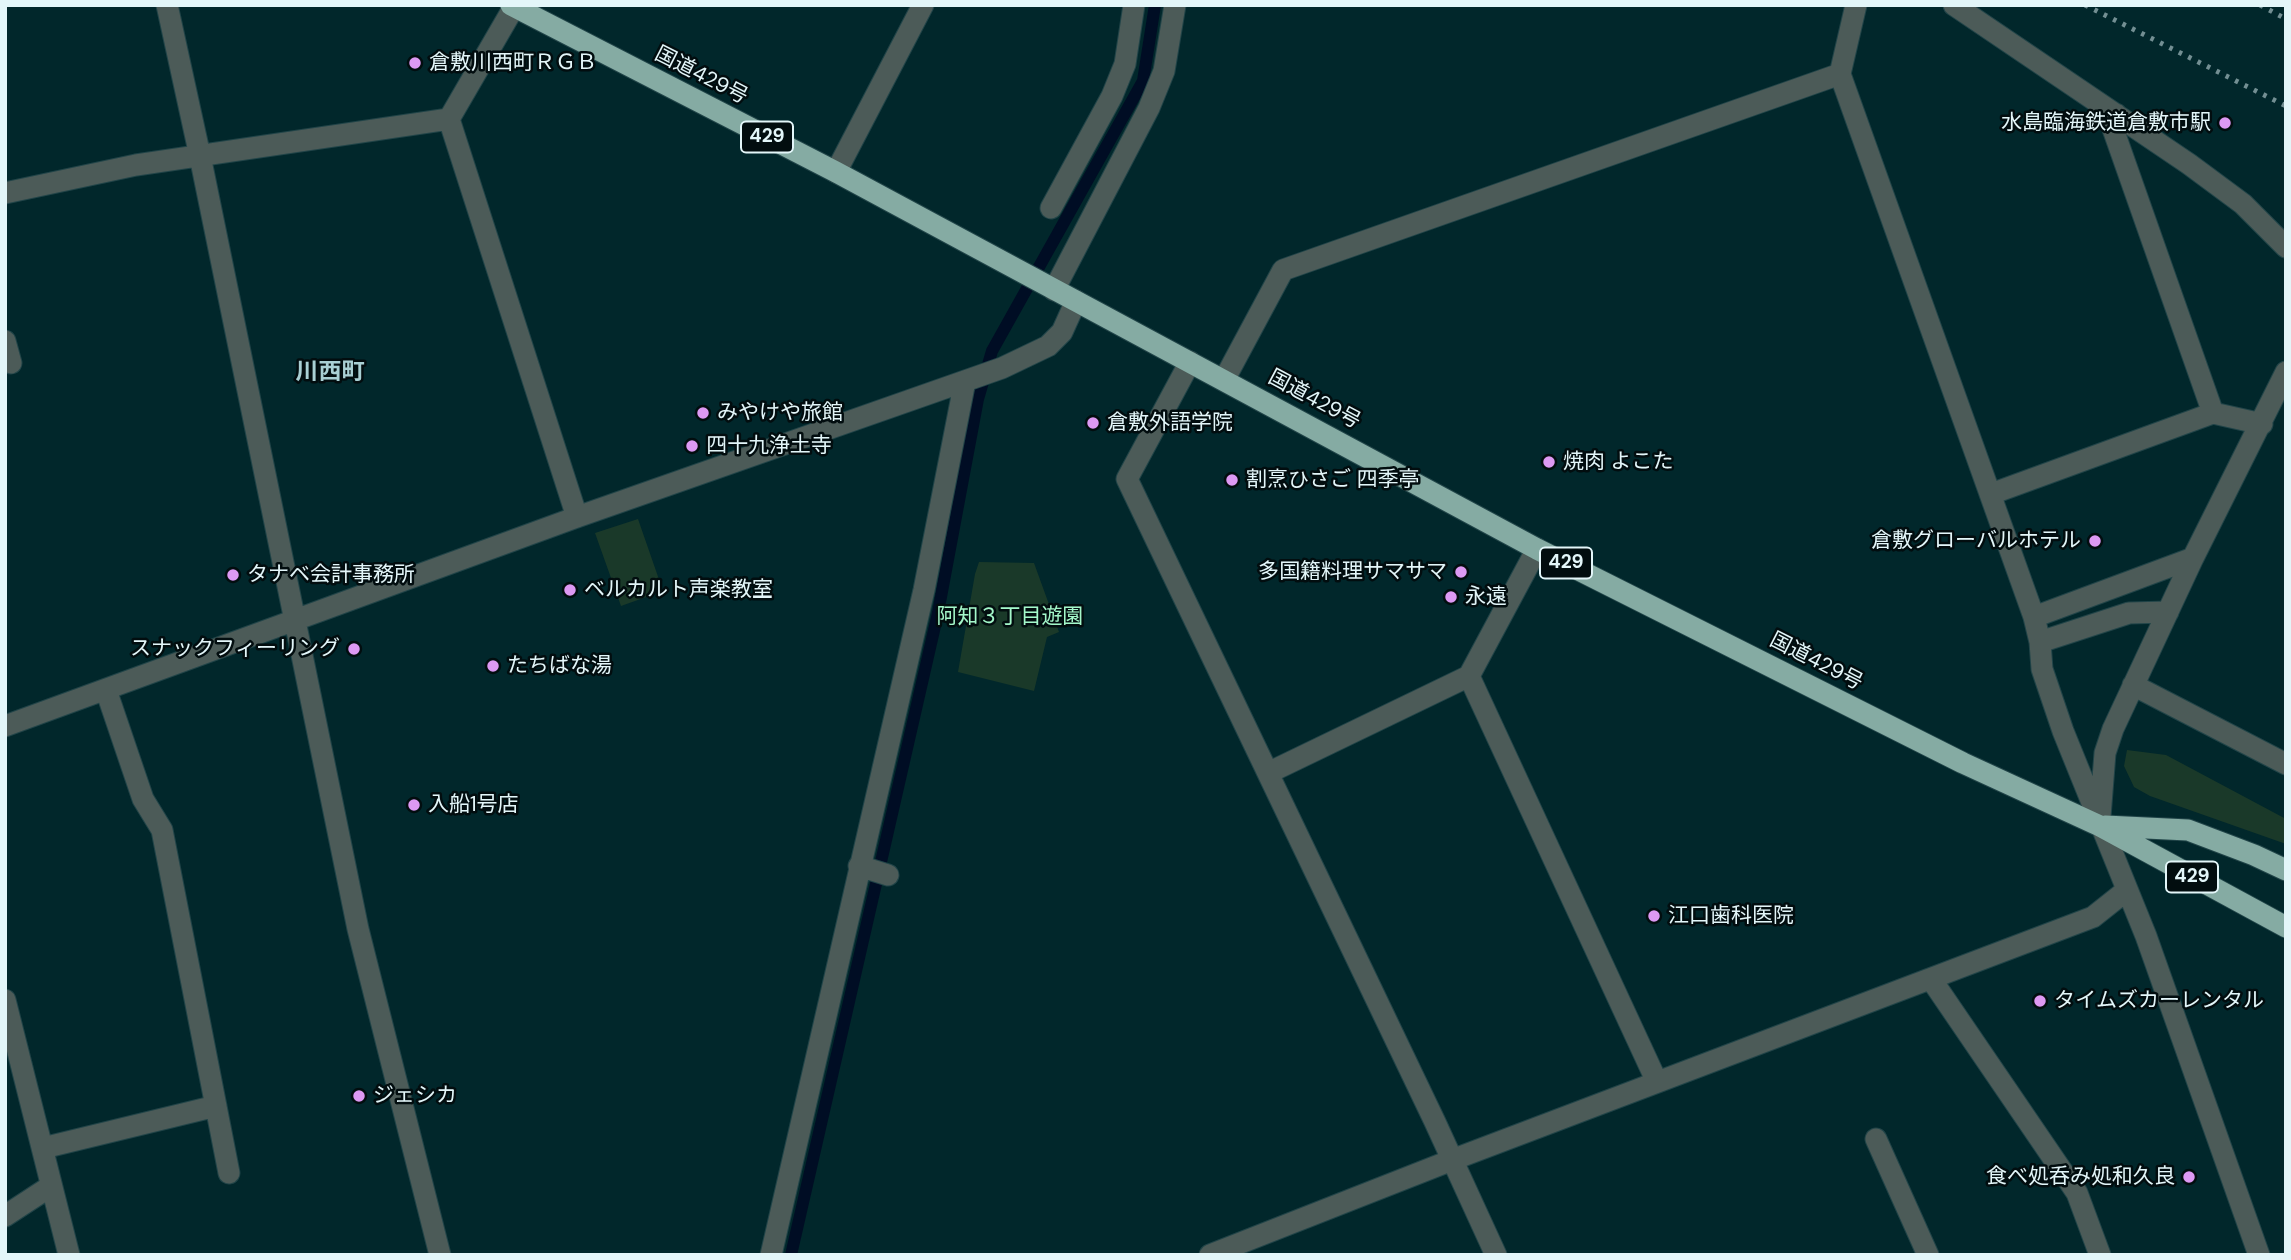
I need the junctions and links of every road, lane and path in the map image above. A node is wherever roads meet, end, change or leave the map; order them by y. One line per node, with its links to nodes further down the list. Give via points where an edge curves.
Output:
1 (167, 5): 11 (street)
2 (923, 5): 12 (street)
3 (1134, 5): 14 (street, via 1125,64 1112,96)
4 (1175, 5): 16 (street, via 1164,71 1149,108)
5 (1856, 5): 8 (street)
6 (1954, 5): 9 (street)
7 (512, 6): 10 (street); 12 (highway, 国道429号 / 429)
8 (1840, 74): 23 (street, via 1283,270); 26 (street)
9 (2116, 114): 15 (street, via 2243,204); 24 (street, via 2113,129)
10 (449, 120): 11 (street); 27 (street)
11 (200, 156): 13 (street); 32 (street)
12 (836, 172): 16 (highway, 国道429号 / 429)
13 (5, 193)
14 (1051, 208)
15 (2286, 247)
16 (1048, 287): 17 (highway, 国道429号 / 429)
17 (1076, 302): 19 (highway, 国道429号 / 429); 22 (street, via 1062,332 1048,346)
18 (5, 341): 20 (street)
19 (1190, 362): 23 (highway, 国道429号 / 429); 39 (street, via 1127,479)
20 (11, 363)
21 (2286, 372): 25 (street)
22 (969, 380): 27 (street); 56 (street, via 924,590 873,870 809,1096)
23 (1224, 380): 28 (highway, 国道429号 / 429)
24 (2213, 413): 25 (street); 26 (street)
25 (2262, 424): 29 (street)
26 (1991, 494): 31 (street)
27 (577, 517): 32 (street)
28 (1537, 549): 34 (street); 40 (highway, 国道429号 / 429, via 1962,763)
29 (2193, 558): 30 (street); 31 (street)
30 (2168, 612): 33 (street, via 2129,613); 35 (street)
31 (2034, 617): 33 (street)
32 (296, 619): 36 (street); 55 (street, via 358,929)
33 (2040, 642): 40 (street, via 2042,669)
34 (1469, 676): 39 (street); 46 (street)
35 (2133, 685): 38 (street); 40 (street, via 2105,754)
36 (106, 690): 37 (street); 47 (street, via 143,799 162,830)
37 (5, 726)
38 (2286, 764)
39 (1268, 773): 50 (street)
40 (2100, 826): 41 (highway, 国道429号 / 429, via 2188,830); 42 (street); 43 (highway, 国道429号 / 429)
41 (2286, 870)
42 (2127, 890): 44 (street, via 2093,917); 61 (street)
43 (2286, 927)
44 (1931, 979): 46 (street); 60 (street, via 2077,1194)
45 (5, 1000): 49 (street)
46 (1657, 1082): 50 (street)
47 (216, 1106): 49 (street); 51 (street)
48 (1876, 1139): 59 (street)
49 (43, 1148): 52 (street)
50 (1452, 1160): 57 (street); 58 (street)
51 (229, 1173)
52 (51, 1186): 53 (street); 54 (street)
53 (5, 1216)
54 (69, 1255)
55 (440, 1255)
56 (771, 1255)
57 (1210, 1255)
58 (1496, 1255)
59 (1928, 1255)
60 (2100, 1255)
61 (2259, 1255)

